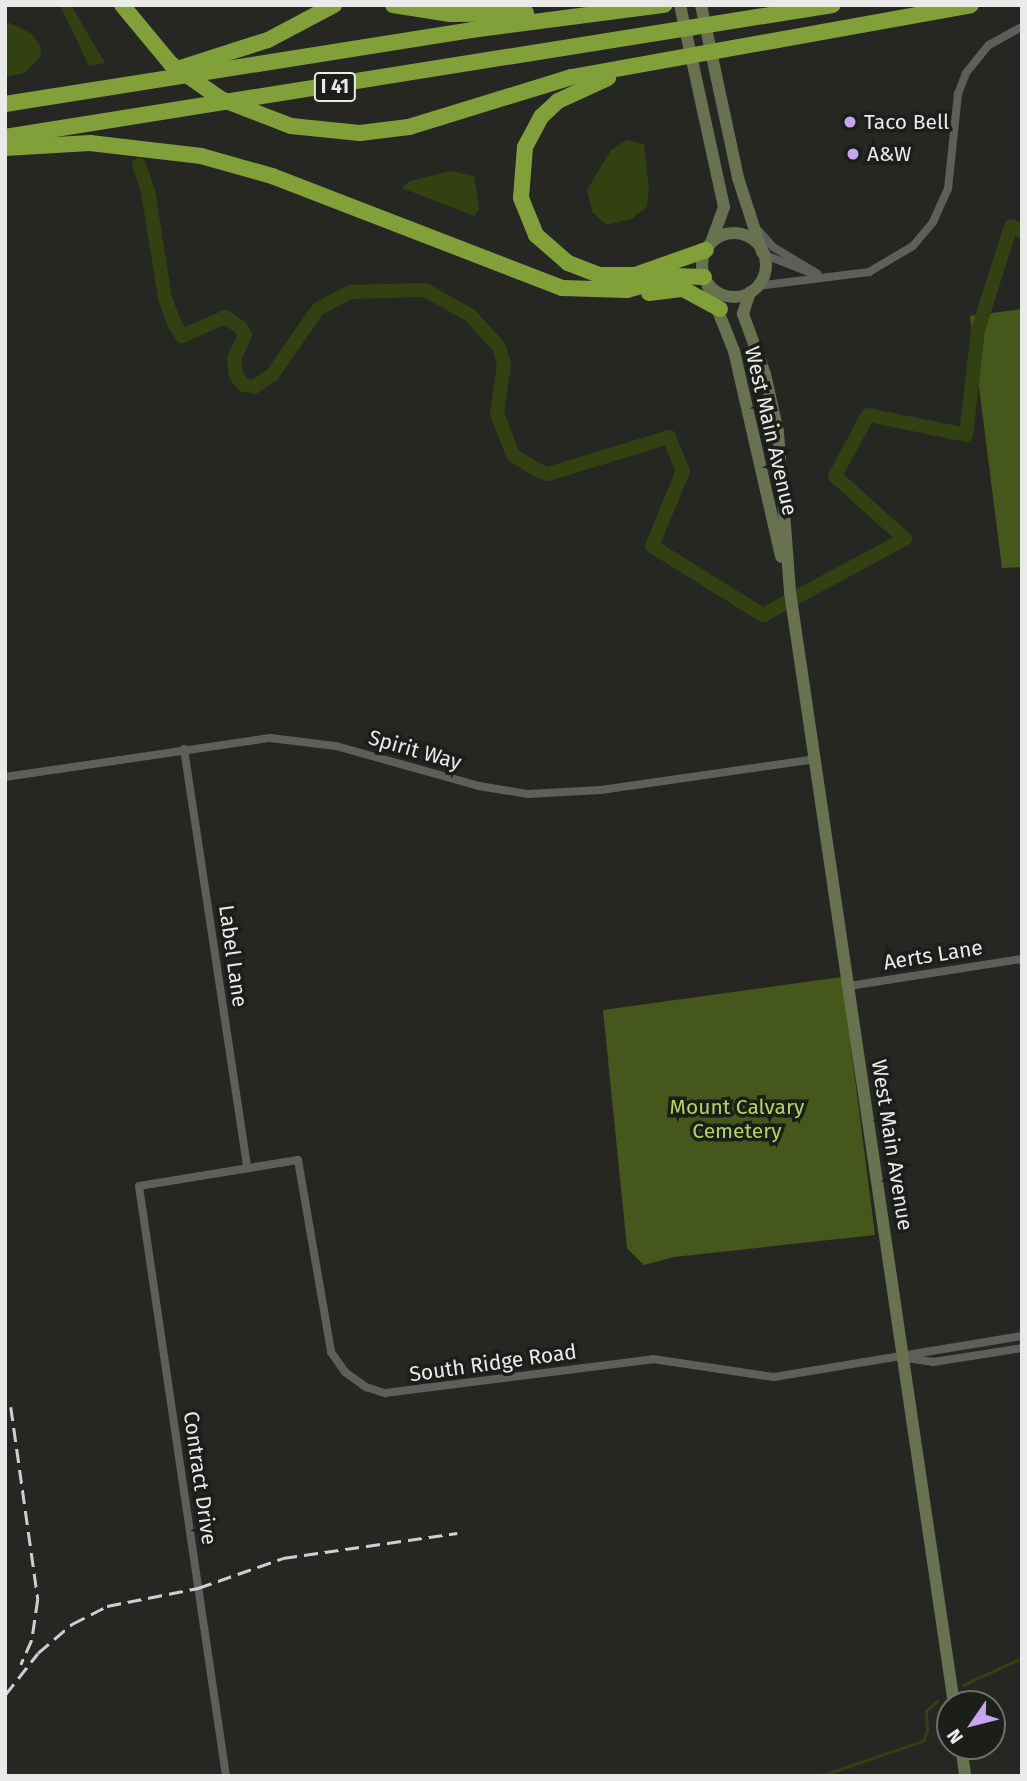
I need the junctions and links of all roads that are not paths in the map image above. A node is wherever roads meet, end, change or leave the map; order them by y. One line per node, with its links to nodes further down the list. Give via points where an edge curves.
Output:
1 (122, 5): 13 (highway, via 150,43 184,75 221,99 291,126 340,133 389,130 572,77)
2 (334, 5): 14 (highway, via 268,40 220,58)
3 (393, 5): 4 (highway, via 486,14)
4 (598, 5)
5 (653, 5): 11 (highway)
6 (664, 5): 11 (highway, I 41)
7 (680, 5): 19 (main road, via 724,207)
8 (701, 5): 18 (main road, via 738,178)
9 (833, 5): 16 (highway, I 41)
10 (971, 5): 13 (highway)
11 (658, 6): 14 (highway, I 41, via 471,30)
12 (1022, 27): 21 (street, via 986,47 963,78 949,184 925,233 883,267 863,274)
13 (671, 62): 19 (highway, via 592,83 558,101 541,117 525,146 521,198 536,235 552,252 585,271 635,275)
14 (89, 90): 15 (highway, I 41)
15 (5, 104)
16 (5, 137)
17 (5, 148): 24 (highway, via 102,144 201,156 271,176 540,282)
18 (757, 229): 20 (main road); 21 (street, via 773,247)
19 (708, 247): 20 (main road, via 738,234); 22 (main road)
20 (763, 253): 21 (street); 23 (main road, via 765,271)
21 (821, 275): 23 (street)
22 (705, 279): 23 (main road, via 721,294); 24 (highway, via 675,276 626,290); 25 (main road, West Main Avenue)
23 (754, 289): 26 (main road, West Main Avenue, via 743,314 774,405)
24 (602, 291): 25 (highway, via 626,296 683,289)
25 (720, 309): 26 (main road, West Main Avenue)
26 (790, 592): 28 (main road, West Main Avenue)
27 (184, 749): 28 (street, Spirit Way, via 270,738 314,741 479,786 560,795); 29 (street, Spirit Way); 32 (street, Label Lane)
28 (815, 759): 31 (main road, West Main Avenue)
29 (5, 777)
30 (1022, 959): 31 (street, Aerts Lane)
31 (849, 986): 36 (main road, West Main Avenue)
32 (247, 1168): 33 (street, South Ridge Road); 36 (street, South Ridge Road, via 298,1160 331,1352 345,1372 366,1387 385,1393 653,1359 774,1377)
33 (139, 1186): 38 (street, Contract Drive)
34 (1022, 1336): 36 (street, South Ridge Road, via 930,1349)
35 (1022, 1348): 36 (street, South Ridge Road, via 933,1362)
36 (903, 1358): 37 (main road, West Main Avenue)
37 (952, 1690)
38 (226, 1776)

